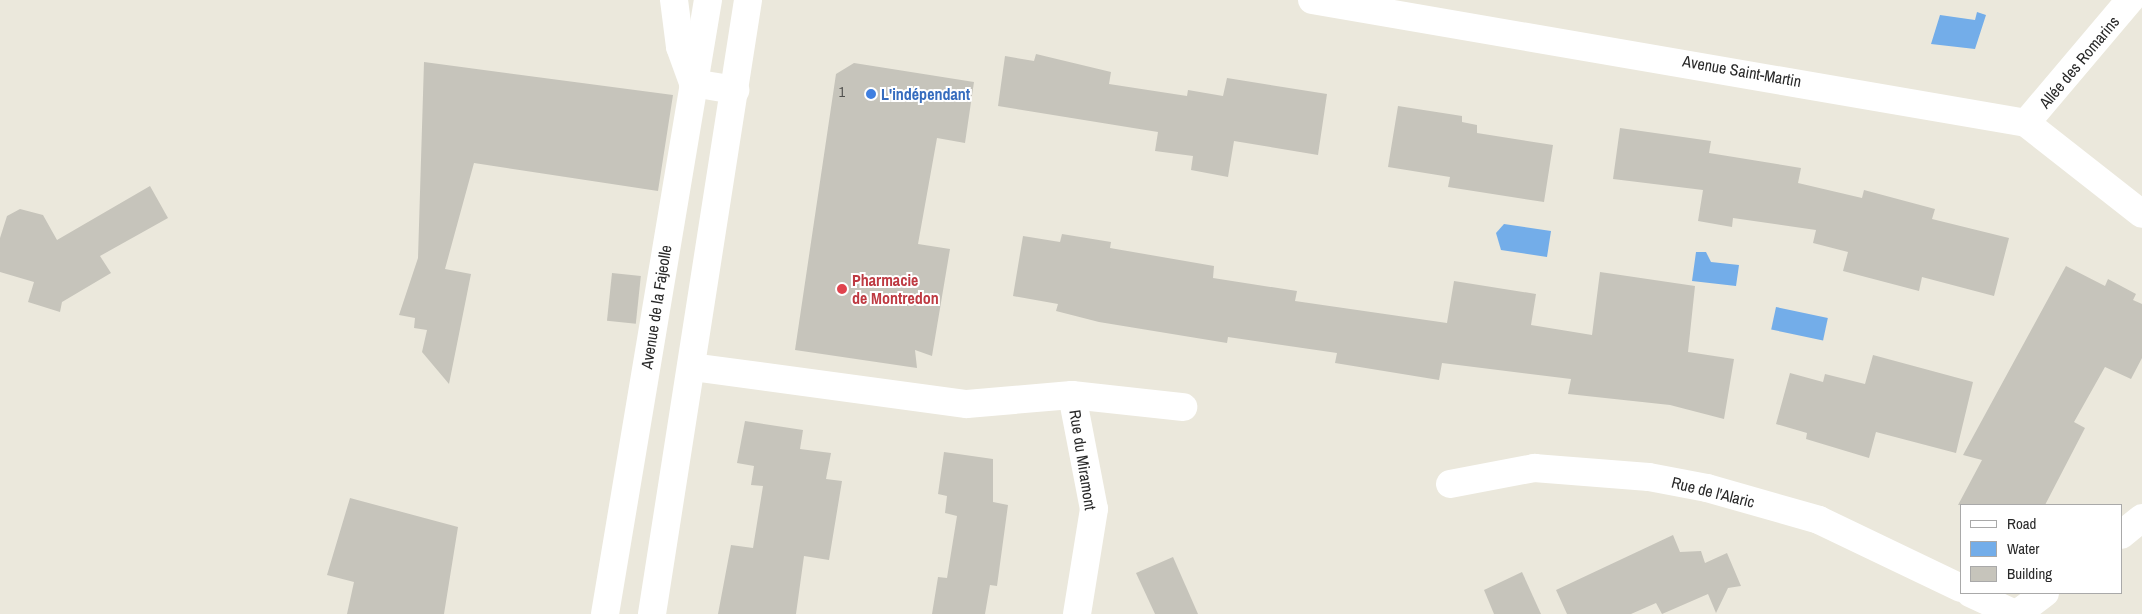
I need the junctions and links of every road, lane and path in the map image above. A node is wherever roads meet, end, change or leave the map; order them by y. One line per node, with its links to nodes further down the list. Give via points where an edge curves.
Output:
1 (674, 0): 6 (street, via 680,47)
2 (708, 0): 6 (street, Avenue de la Fajeolle)
3 (748, 0): 7 (street)
4 (1312, 0): 8 (street, Avenue Saint-Martin)
5 (2130, 0): 8 (street, Allée des Romarins)
6 (693, 83): 7 (street); 19 (street, Avenue de la Fajeolle)
7 (735, 90): 10 (street)
8 (2026, 123): 9 (street, Avenue Saint-Martin)
9 (2142, 214)
10 (692, 367): 11 (street, Rue du Miramont, via 967,404); 20 (street)
11 (1072, 395): 12 (street, Rue du Miramont); 21 (street, Rue du Miramont, via 1094,509)
12 (1183, 407)
13 (1450, 484): 16 (street, Rue de l'Alaric, via 1534,468 1650,477 1707,488 1819,520)
14 (2142, 518): 15 (street)
15 (2122, 534)
16 (1960, 588)
17 (1972, 594): 22 (street)
18 (2044, 594): 22 (street)
19 (605, 614)
20 (652, 614)
21 (1077, 614)
22 (2016, 614)

